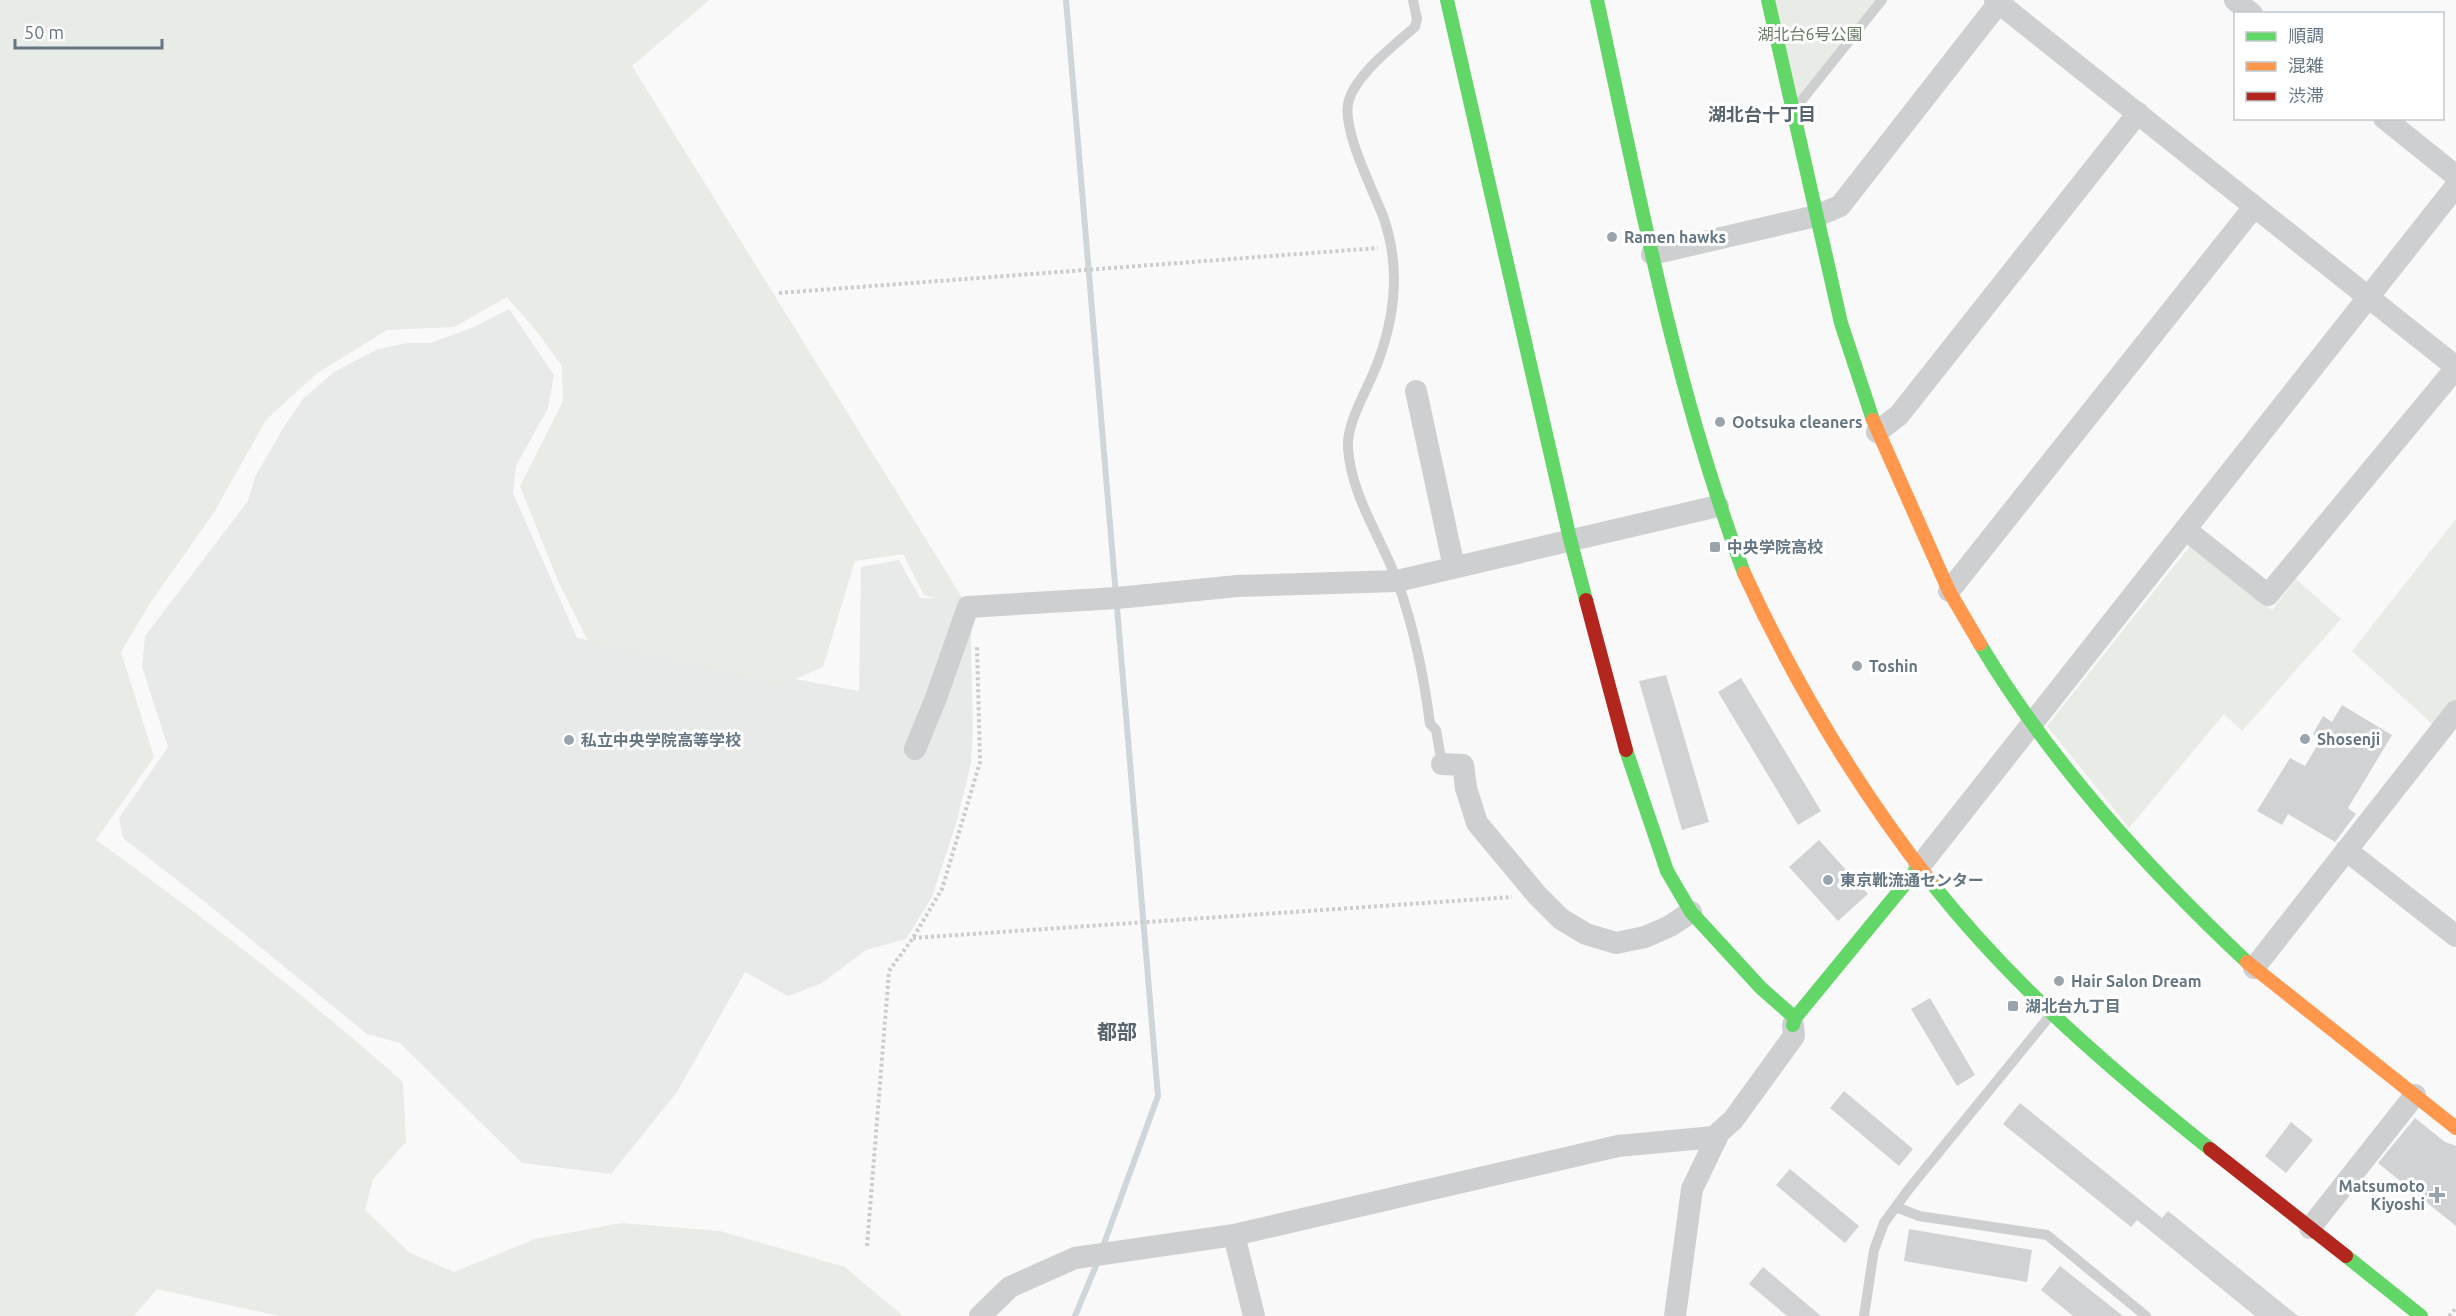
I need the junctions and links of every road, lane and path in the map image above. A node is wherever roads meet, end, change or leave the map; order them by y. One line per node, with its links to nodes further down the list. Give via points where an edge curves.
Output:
1 (1413, 0): 16 (lane, via 1418,19 1415,27 1370,69 1348,102 1351,133)
2 (1447, 0): 25 (street)
3 (1597, 0): 17 (street)
4 (1768, 0): 9 (street)
5 (1882, 0): 9 (lane)
6 (2235, 0): 8 (street)
7 (1998, 1): 10 (street); 15 (street, via 1840,206)
8 (2250, 12)
9 (1792, 112): 15 (street)
10 (2138, 113): 14 (street); 22 (street, via 1899,415)
11 (2386, 120): 12 (street)
12 (2456, 176)
13 (2456, 186): 19 (street)
14 (2254, 207): 19 (street); 28 (street)
15 (1816, 216): 17 (street); 22 (street, via 1841,323)
16 (1391, 247): 18 (path); 27 (lane, via 1394,279 1390,320 1380,357 1351,426 1348,446 1363,503)
17 (1652, 254): 23 (street, via 1680,382)
18 (778, 293)
19 (2367, 296): 20 (street); 24 (street)
20 (2456, 367): 24 (street, via 2268,595)
21 (1416, 391): 26 (street)
22 (1877, 432): 28 (street)
23 (1718, 506): 25 (street); 36 (street, via 1746,579 1802,687 1862,788)
24 (2185, 529): 31 (street)
25 (1570, 539): 26 (street); 38 (street, via 1633,775 1667,871)
26 (1454, 567): 27 (street)
27 (1397, 581): 33 (street, via 1237,586 968,607); 34 (lane)
28 (1948, 591): 31 (street)
29 (977, 642): 40 (path, via 980,762 942,889)
30 (2456, 711): 32 (street)
31 (2031, 723): 36 (street); 41 (street, via 2111,822)
32 (2448, 737): 35 (street)
33 (915, 749)
34 (1442, 764): 37 (street, via 1463,765 1477,822)
35 (2346, 849): 39 (street); 41 (street)
36 (1919, 867): 42 (street, via 1963,921); 43 (street)
37 (1537, 895): 38 (street, via 1569,924 1616,943 1645,937); 40 (path)
38 (1691, 912): 43 (street)
39 (2456, 936)
40 (913, 938): 50 (path, via 889,971)
41 (2254, 968): 44 (street)
42 (2051, 1014): 47 (lane); 48 (street, via 2157,1106)
43 (1794, 1022): 46 (street, via 1794,1036)
44 (2415, 1095): 45 (street); 48 (street)
45 (2456, 1128)
46 (1718, 1135): 49 (street, via 1618,1146); 54 (street, via 1692,1190)
47 (1896, 1207): 55 (lane, via 1884,1223 1874,1251); 56 (lane, via 1919,1216 2047,1235)
48 (2310, 1228): 57 (street)
49 (1234, 1235): 52 (street, via 1075,1258 1010,1287); 53 (street)
50 (867, 1246)
51 (2456, 1308): 58 (path)
52 (980, 1316)
53 (1254, 1316)
54 (1675, 1316)
55 (1864, 1316)
56 (2146, 1316)
57 (2421, 1316)
58 (2449, 1316)

